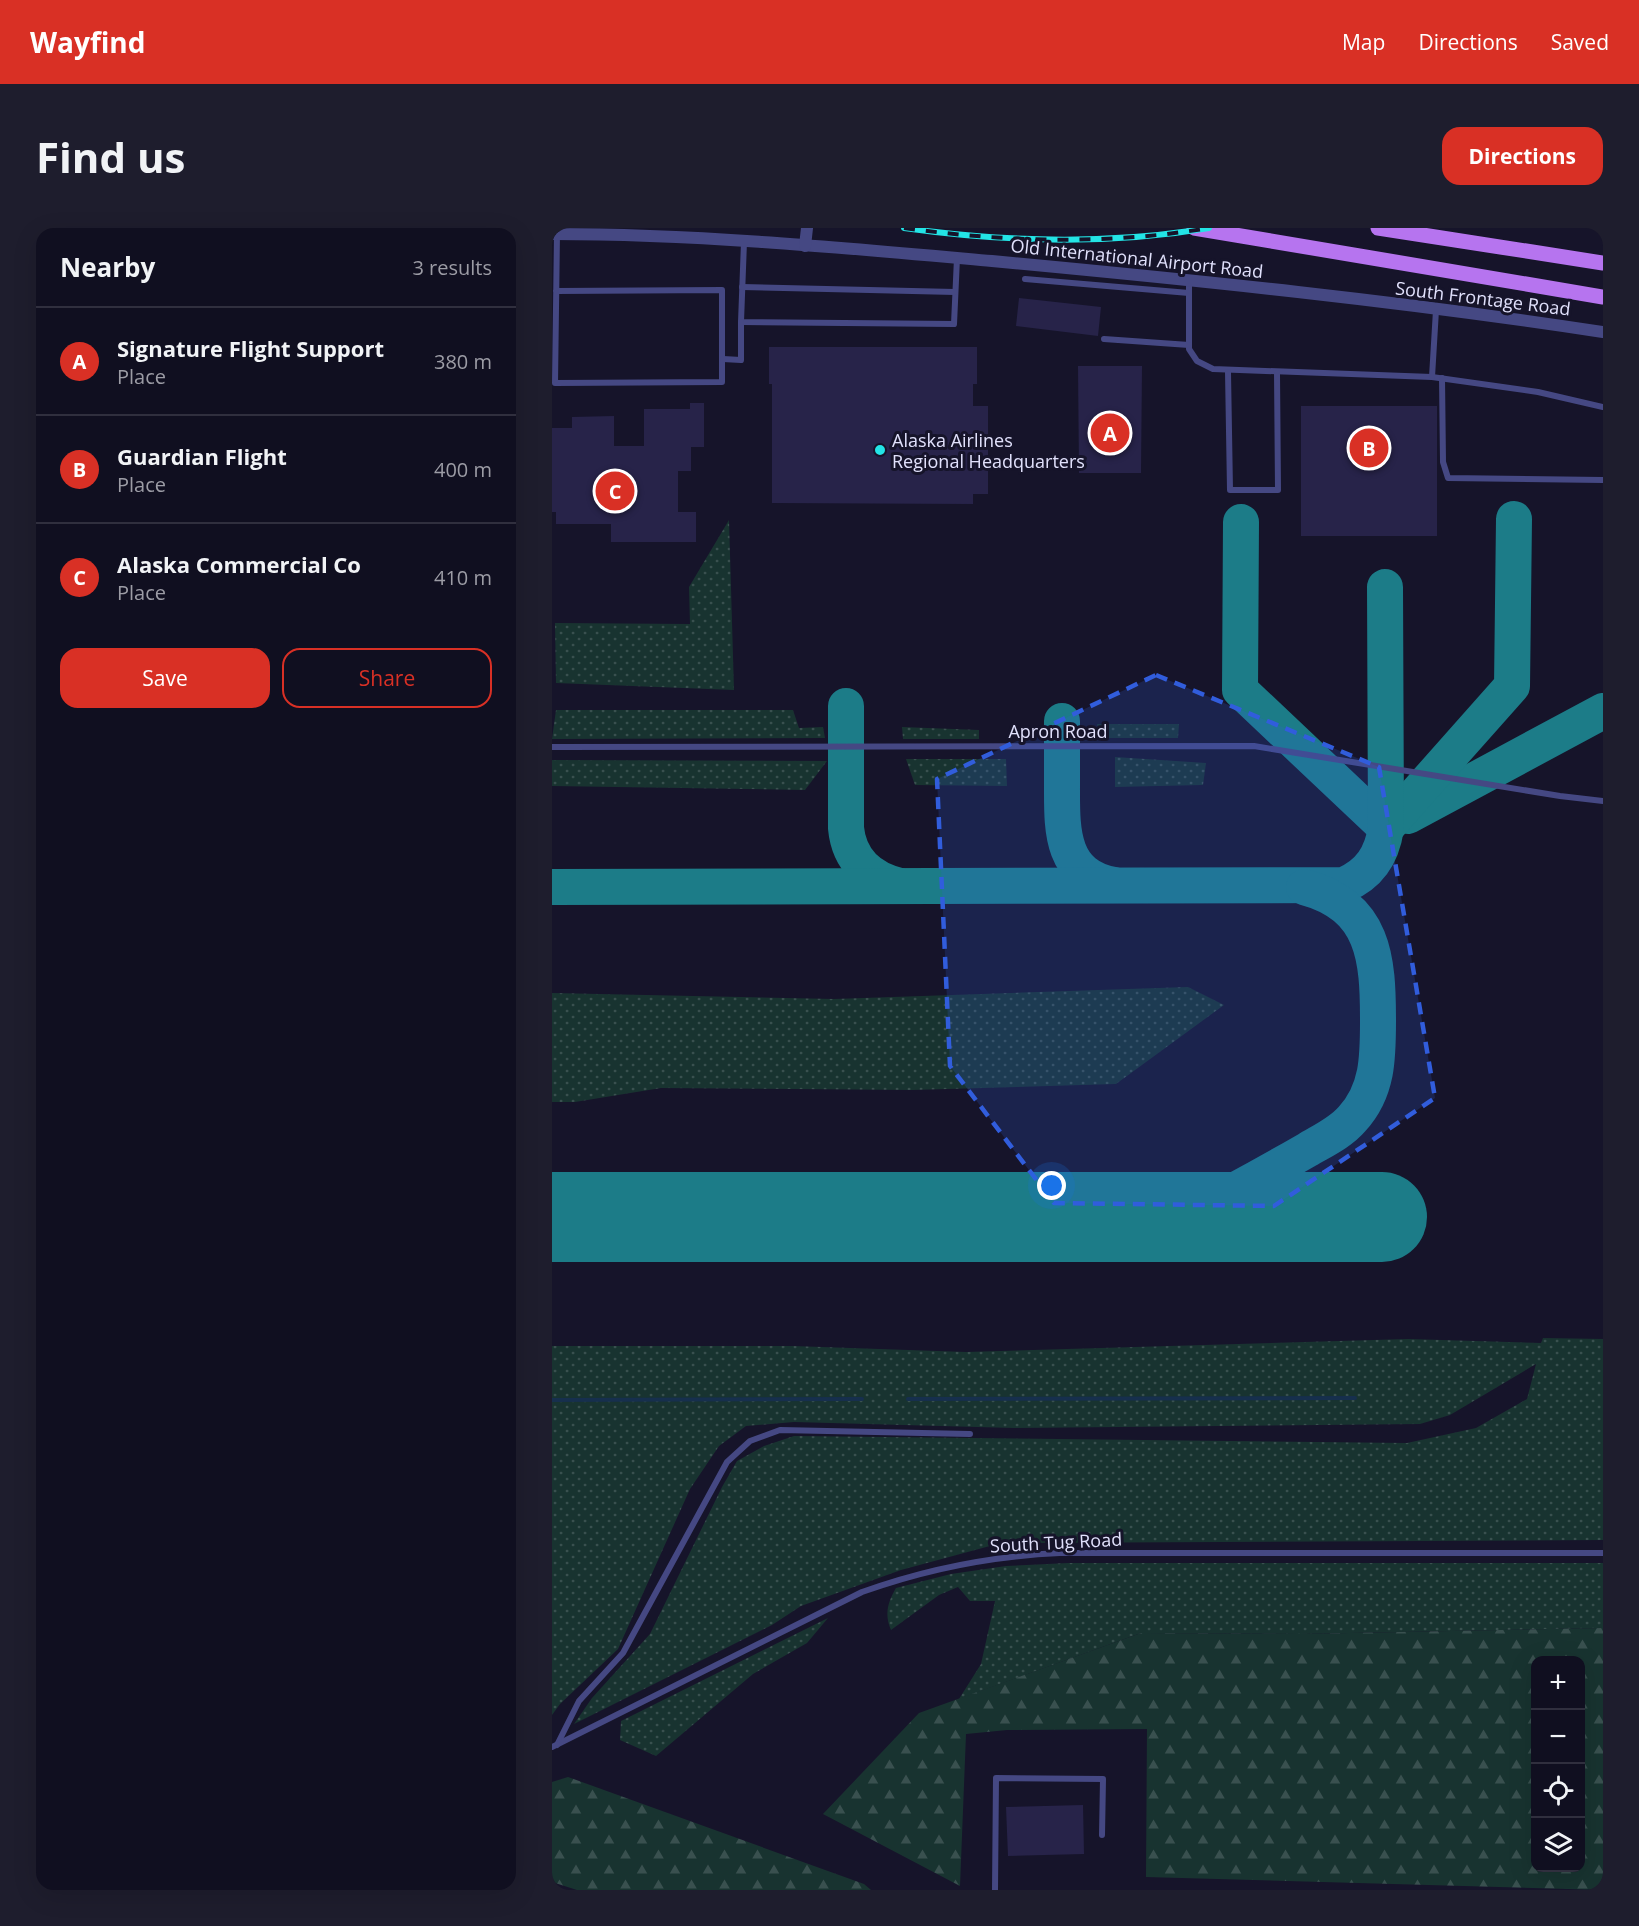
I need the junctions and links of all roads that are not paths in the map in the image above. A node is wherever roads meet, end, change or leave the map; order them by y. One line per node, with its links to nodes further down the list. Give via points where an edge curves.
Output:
1 (807, 228): 6 (street)
2 (1194, 228): 15 (main road)
3 (1378, 228): 8 (main road)
4 (554, 234): 5 (street, Old International Airport Road); 12 (lane)
5 (744, 242): 6 (street, Old International Airport Road); 11 (lane)
6 (805, 246): 7 (street, Old International Airport Road)
7 (957, 258): 10 (street, Old International Airport Road); 13 (lane)
8 (1603, 263)
9 (1025, 279): 14 (lane)
10 (1189, 279): 14 (lane); 16 (street, Old International Airport Road)
11 (742, 287): 13 (lane); 18 (lane)
12 (556, 291): 22 (lane, via 722,290); 22 (lane, via 555,383 722,382)
13 (955, 292): 18 (lane, via 954,324)
14 (1189, 293): 21 (lane)
15 (1603, 297)
16 (1359, 300): 17 (street, South Frontage Road)
17 (1436, 310): 19 (street, South Frontage Road); 25 (lane)
18 (741, 322): 22 (lane, via 741,360)
19 (1603, 332)
20 (1104, 339): 21 (lane)
21 (1189, 345): 23 (lane, via 1193,357 1201,364)
22 (723, 359)
23 (1228, 372): 24 (lane); 24 (lane, via 1230,490 1278,490)
24 (1277, 372): 25 (lane)
25 (1432, 376): 26 (lane)
26 (1442, 378): 27 (lane, via 1538,392); 28 (lane, via 1443,462 1448,478)
27 (1603, 407)
28 (1603, 480)
29 (552, 747): 30 (lane, Apron Road, via 1254,746)
30 (1603, 801)
31 (970, 1434): 33 (lane, via 780,1430 750,1441 726,1462 623,1653 579,1701)
32 (1603, 1553): 33 (lane, South Tug Road, via 1060,1553 966,1564 917,1574 862,1592)
33 (554, 1746)
34 (1102, 1835): 35 (lane, via 1103,1779 996,1778)
35 (995, 1890)

